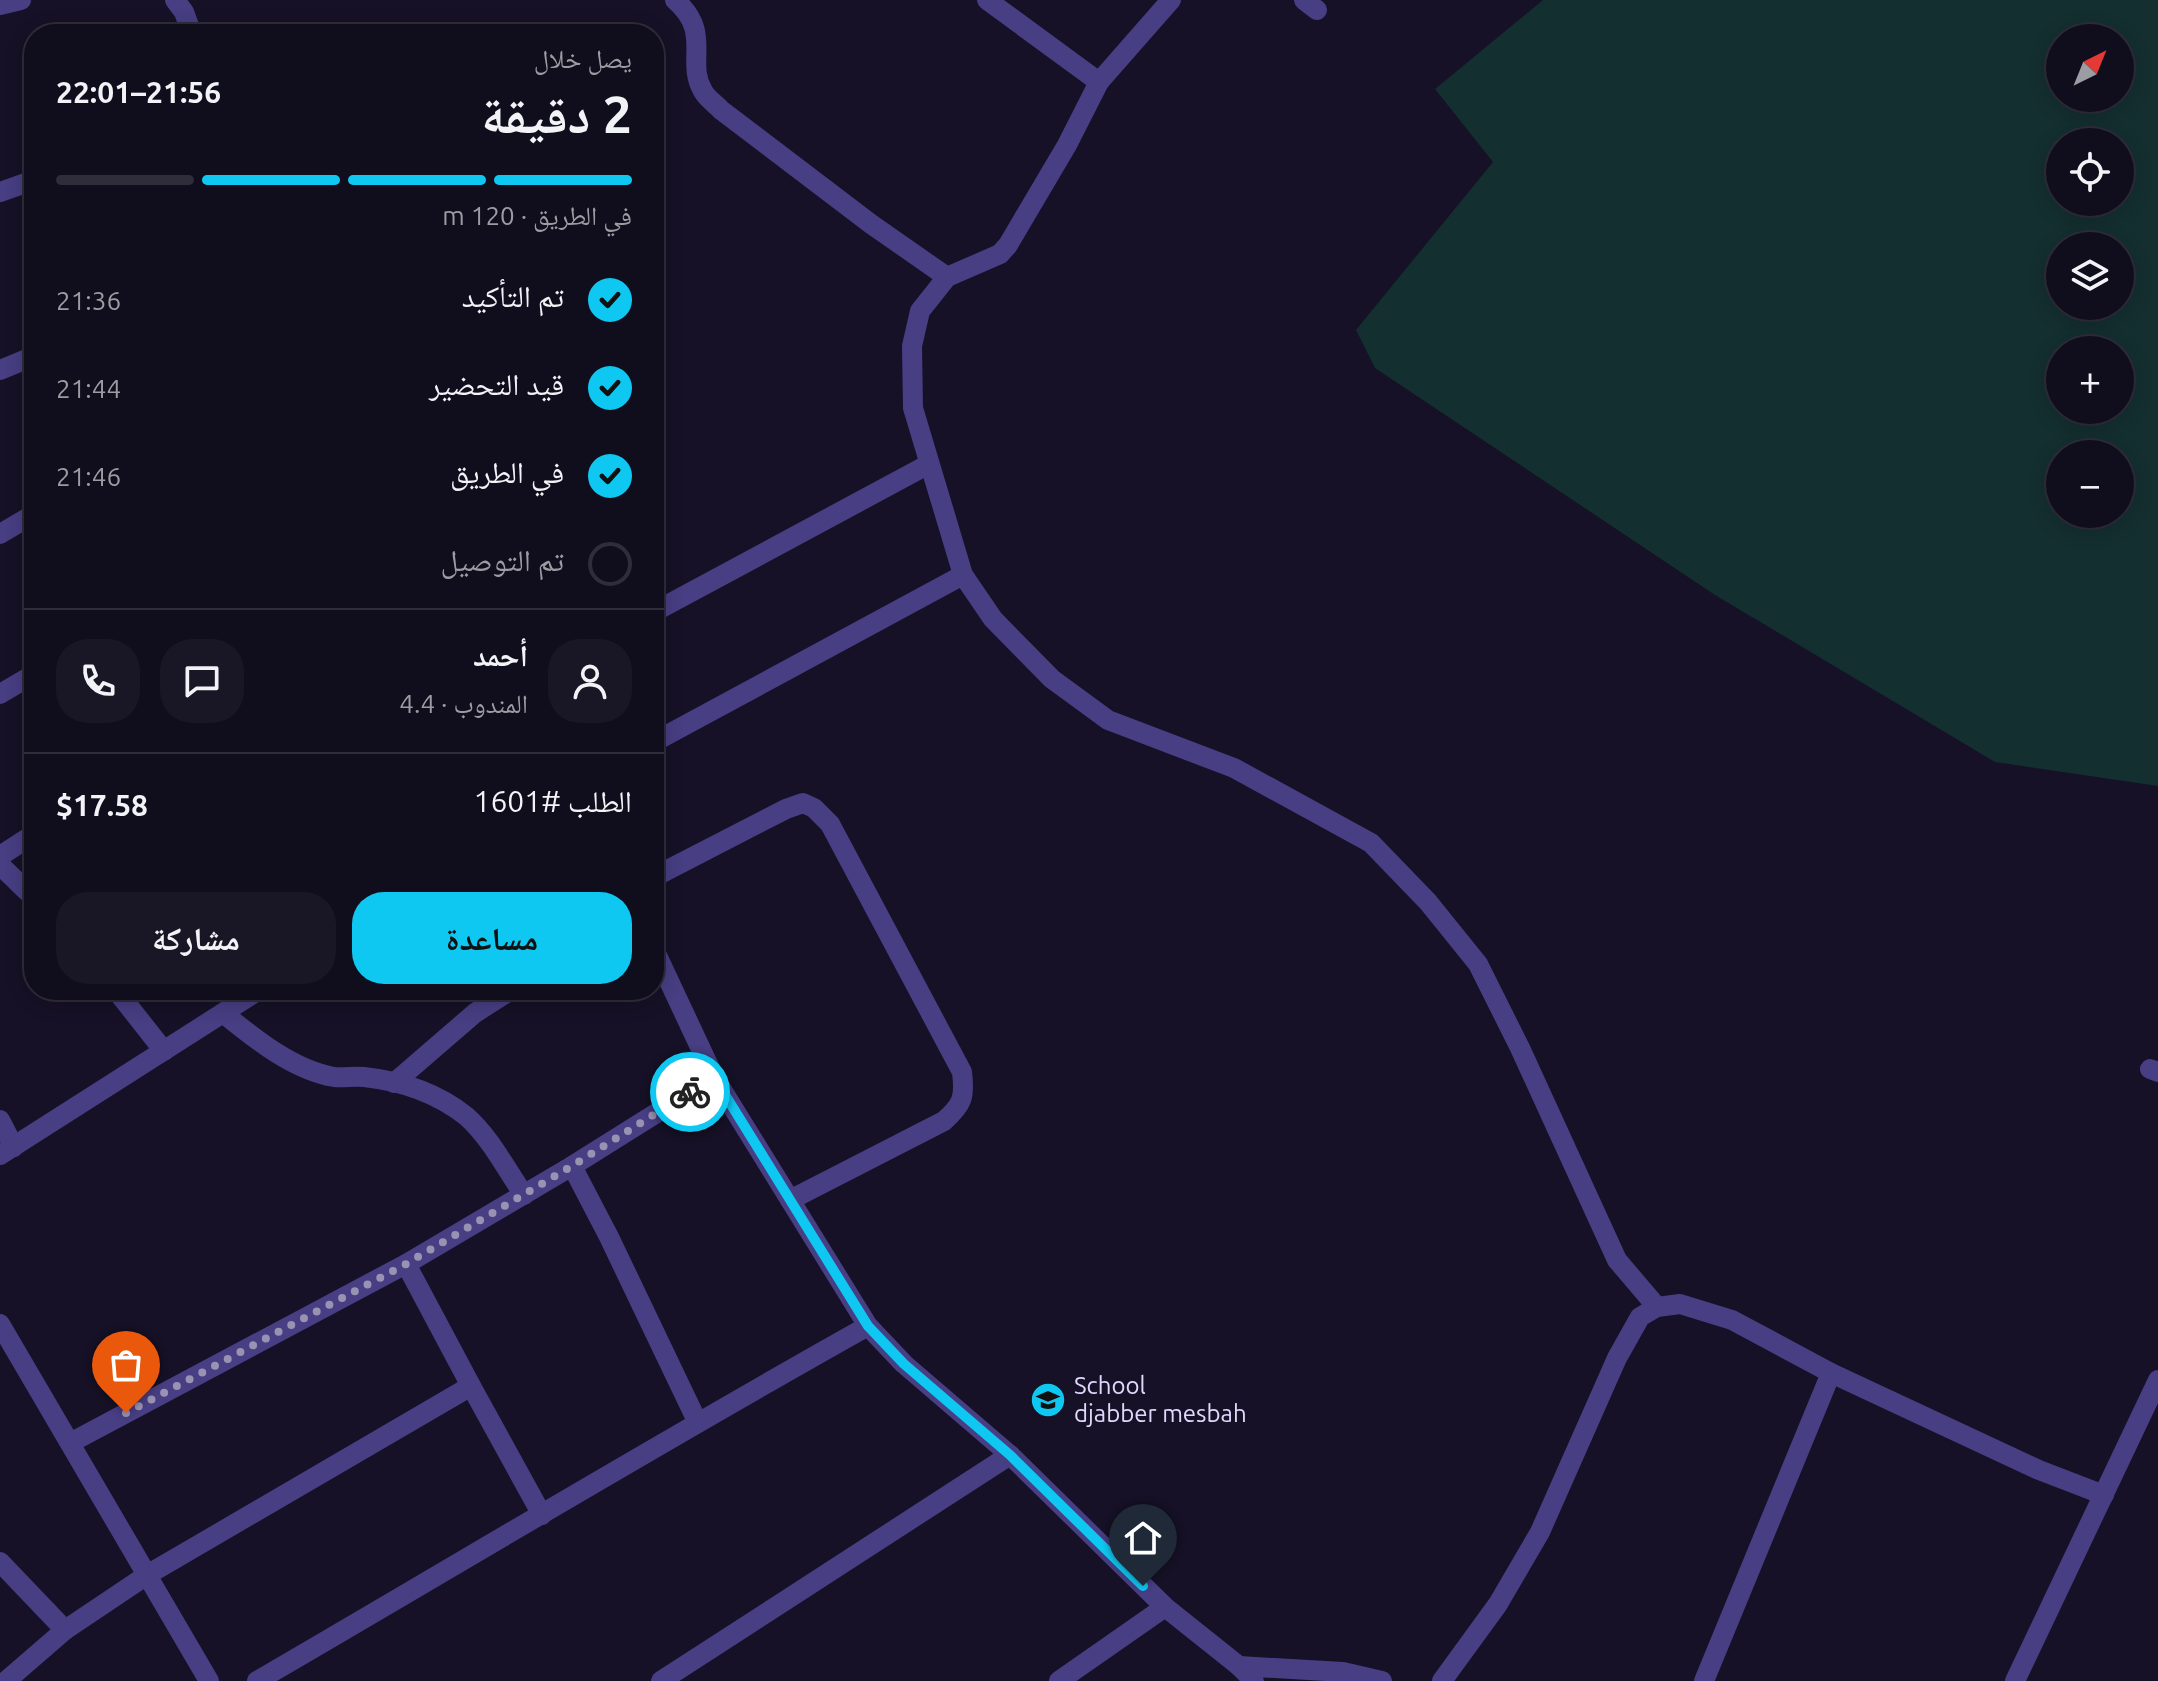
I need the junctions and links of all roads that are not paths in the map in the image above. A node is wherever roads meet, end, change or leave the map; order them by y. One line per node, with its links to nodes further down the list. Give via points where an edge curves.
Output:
1 (21, 0): 6 (street)
2 (675, 0): 11 (street, via 692,19 703,93)
3 (987, 0): 8 (street)
4 (1171, 0): 8 (street)
5 (182, 4): 7 (street)
6 (0, 5)
7 (189, 24)
8 (1099, 82): 11 (street, via 1008,245 1000,254)
9 (24, 184): 10 (street)
10 (0, 192)
11 (947, 277): 14 (street, via 920,311 912,346 913,408)
12 (24, 360): 13 (street)
13 (0, 370)
14 (929, 464): 17 (street); 18 (street)
15 (24, 520): 16 (street)
16 (0, 534)
17 (963, 575): 21 (street); 41 (street, via 993,619 1052,679 1108,720 1234,768 1371,843 1428,902 1478,964 1617,1260)
18 (664, 607)
19 (24, 680): 20 (street)
20 (0, 694)
21 (664, 737)
22 (24, 840): 23 (street)
23 (0, 856)
24 (0, 865): 26 (street)
25 (664, 872): 39 (street, via 786,809 803,803 814,808 830,824 962,1072 965,1095 944,1121)
26 (24, 888)
27 (664, 970): 33 (street)
28 (124, 1000): 32 (street)
29 (243, 1000): 31 (street)
30 (495, 1000): 34 (street)
31 (223, 1013): 32 (street); 34 (street, via 255,1039 311,1069 333,1077)
32 (164, 1051): 36 (street)
33 (714, 1077): 37 (street); 39 (street)
34 (394, 1083): 38 (street, via 443,1100 466,1117)
35 (0, 1120): 36 (street)
36 (7, 1151)
37 (572, 1166): 38 (street); 47 (street)
38 (524, 1195): 40 (street)
39 (790, 1200): 43 (street)
40 (406, 1264): 46 (street); 48 (street)
41 (1657, 1307): 44 (street, via 1680,1304 1732,1320); 64 (street, via 1640,1317 1617,1358 1540,1532 1498,1604)
42 (0, 1324): 48 (street)
43 (868, 1326): 47 (street); 49 (street)
44 (1831, 1373): 50 (street); 65 (street)
45 (2158, 1380): 50 (street)
46 (471, 1386): 51 (street); 53 (street)
47 (697, 1421): 51 (street)
48 (70, 1443): 53 (street)
49 (1010, 1455): 54 (street); 60 (street)
50 (2104, 1495): 66 (street)
51 (542, 1515): 59 (street)
52 (0, 1562): 55 (street)
53 (147, 1575): 55 (street); 58 (street)
54 (1165, 1607): 56 (street); 61 (street)
55 (65, 1630): 57 (street)
56 (1239, 1666): 62 (street); 63 (street, via 1343,1672)
57 (6, 1681)
58 (209, 1681)
59 (257, 1681)
60 (661, 1681)
61 (1059, 1681)
62 (1254, 1681)
63 (1382, 1681)
64 (1442, 1681)
65 (1704, 1681)
66 (2015, 1681)

